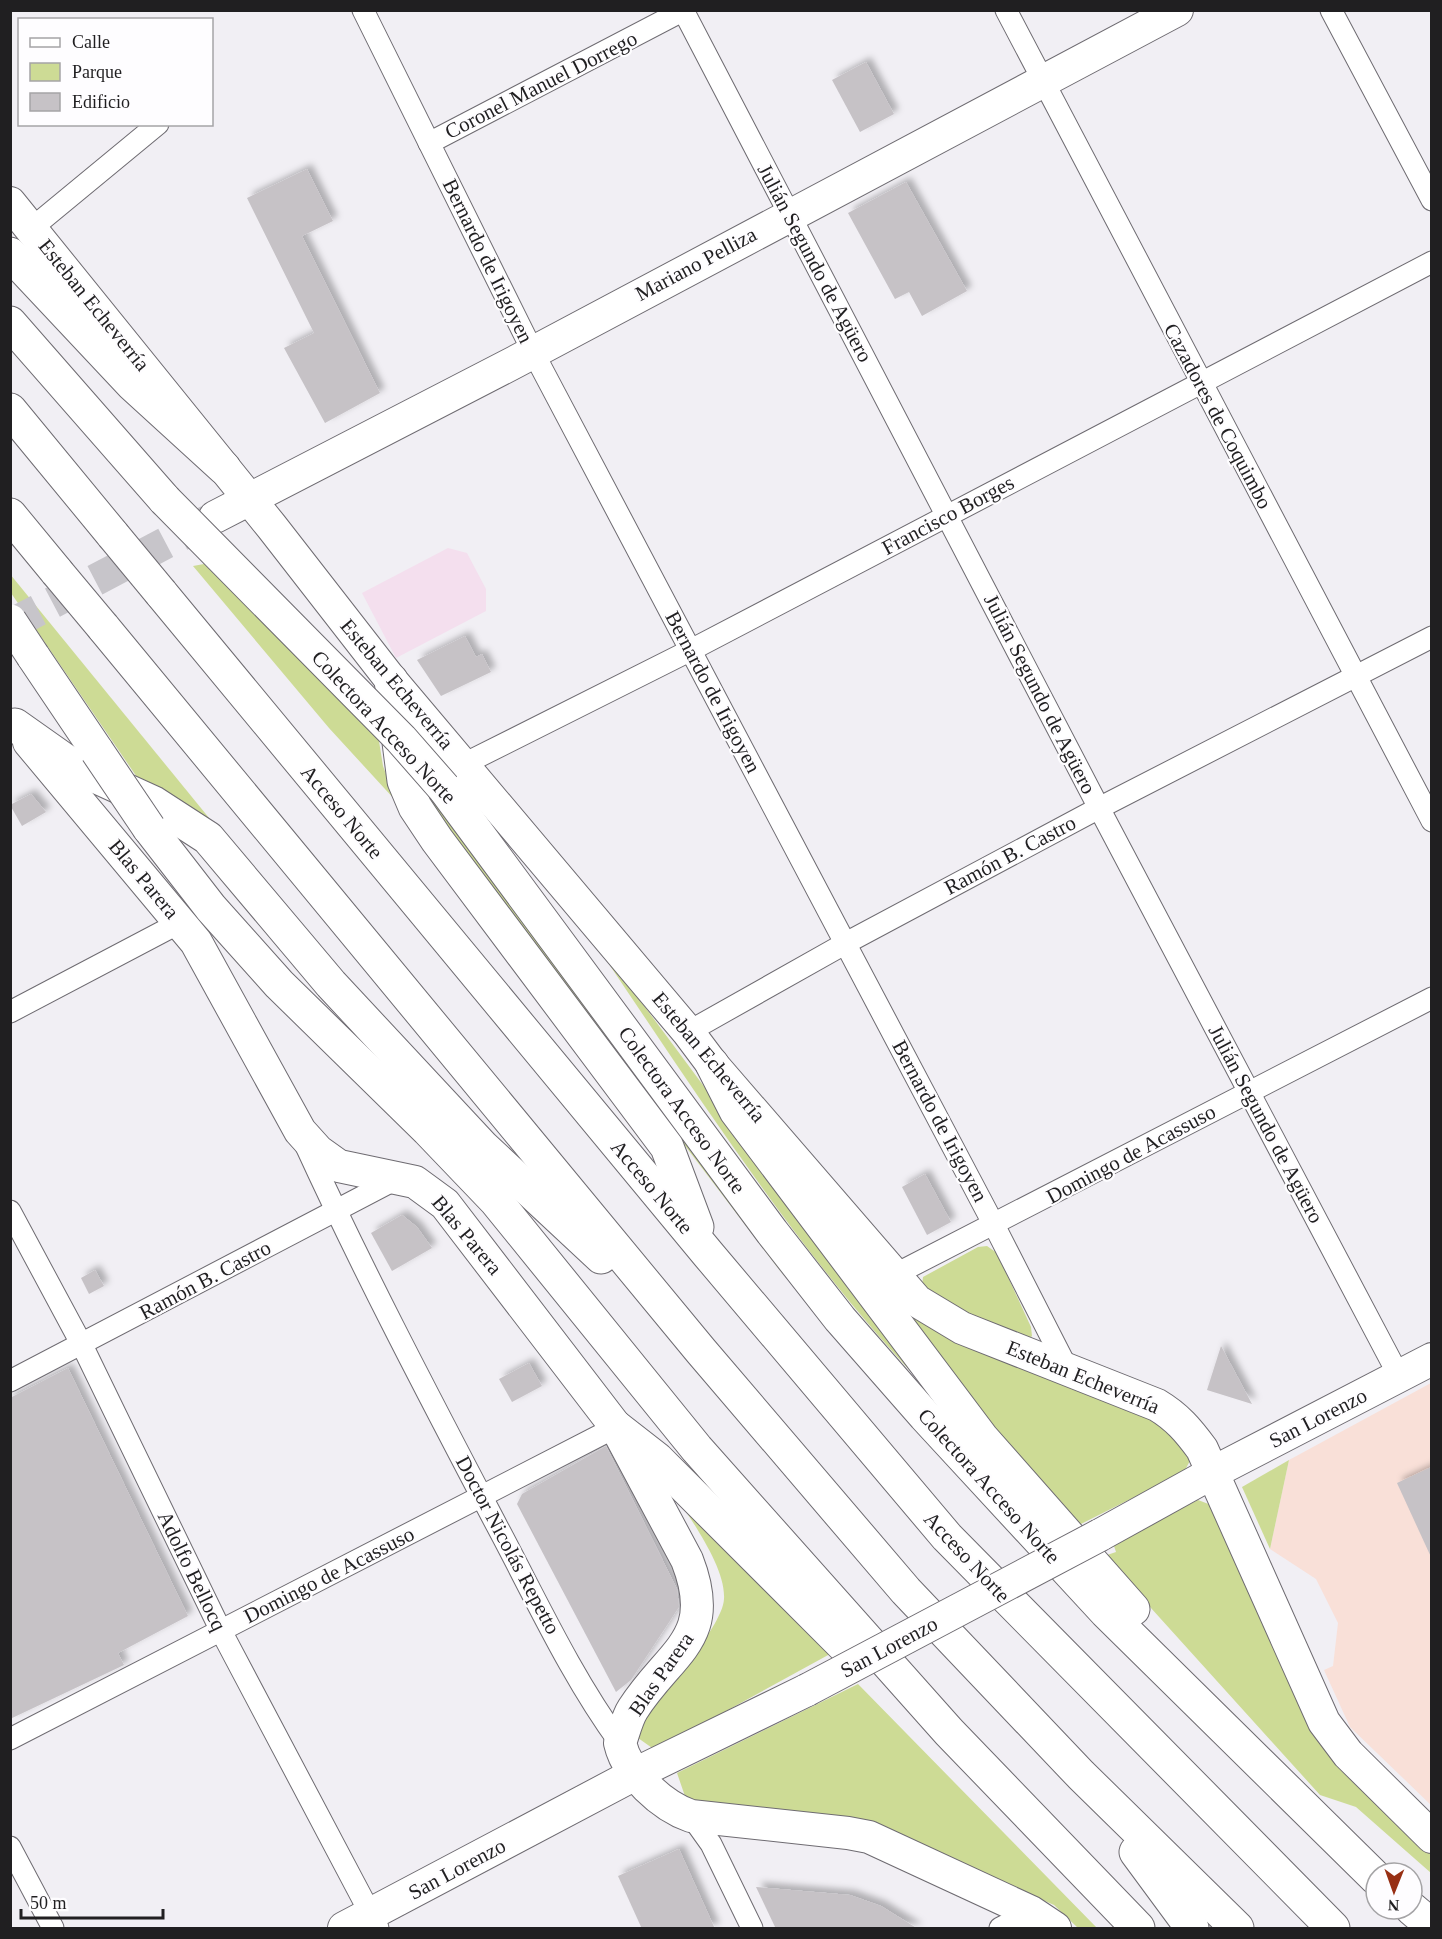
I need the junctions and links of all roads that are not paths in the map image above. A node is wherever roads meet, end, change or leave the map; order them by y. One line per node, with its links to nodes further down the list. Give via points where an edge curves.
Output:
1 (363, 10): 8 (street, Bernardo de Irigoyen)
2 (1006, 10): 6 (street, Cazadores de Coquimbo)
3 (1176, 10): 6 (street, Mariano Pelliza)
4 (1331, 10): 9 (street)
5 (684, 11): 8 (street, Coronel Manuel Dorrego); 11 (street, Julián Segundo de Agüero)
6 (1044, 80): 11 (street, Mariano Pelliza); 17 (street, Cazadores de Coquimbo)
7 (156, 126): 12 (street)
8 (429, 143): 16 (street, Bernardo de Irigoyen)
9 (1431, 200)
10 (10, 202): 12 (street, Esteban Echeverría)
11 (788, 214): 16 (street, Mariano Pelliza); 22 (street, Julián Segundo de Agüero)
12 (33, 228): 19 (street, Esteban Echeverría)
13 (10, 254): 19 (highway, via 132,384)
14 (1431, 262): 17 (street, Francisco Borges)
15 (10, 323): 30 (highway, Colectora Acceso Norte, bridge, via 165,500 378,715)
16 (533, 352): 20 (street, Mariano Pelliza); 26 (street, Bernardo de Irigoyen)
17 (1200, 382): 22 (street, Francisco Borges); 27 (street, Cazadores de Coquimbo)
18 (10, 411): 45 (highway, Acceso Norte, bridge)
19 (224, 468): 20 (street, Esteban Echeverría)
20 (249, 499): 23 (street, Mariano Pelliza); 28 (street, Esteban Echeverría)
21 (10, 515): 48 (highway, bridge)
22 (947, 515): 26 (street, Francisco Borges); 31 (street, Julián Segundo de Agüero)
23 (215, 517)
24 (10, 621): 61 (highway, bridge, via 149,828 211,908 279,984 496,1202 697,1449 949,1732)
25 (1431, 637): 27 (street, Ramón B. Castro)
26 (691, 650): 30 (street, Francisco Borges); 34 (street, Bernardo de Irigoyen)
27 (1357, 677): 31 (street, Ramón B. Castro); 32 (street, Cazadores de Coquimbo)
28 (391, 680): 30 (street, Esteban Echeverría); 45 (highway, via 404,781 415,807 667,1147)
29 (13, 723): 33 (street, Blas Parera); 48 (highway, via 73,766 154,803 208,838 331,984 482,1146)
30 (454, 776): 37 (street, Esteban Echeverría); 62 (highway, Colectora Acceso Norte, via 771,1232 840,1319 1029,1531)
31 (1099, 808): 34 (street, Ramón B. Castro); 39 (street, Julián Segundo de Agüero)
32 (1431, 821)
33 (181, 922): 36 (street); 40 (street, Blas Parera, via 210,963)
34 (846, 943): 37 (street, Ramón B. Castro); 44 (street, Bernardo de Irigoyen)
35 (1431, 998): 39 (street, Domingo de Acassuso)
36 (10, 1012)
37 (688, 1032): 38 (street, Esteban Echeverría)
38 (712, 1064): 46 (street, Esteban Echeverría); 62 (highway, via 736,1111 981,1438 1191,1675)
39 (1249, 1092): 44 (street, Domingo de Acassuso); 51 (street, Julián Segundo de Agüero)
40 (300, 1131): 41 (street, Blas Parera, via 339,1166); 43 (street, Doctor Nicolás Repetto)
41 (398, 1178): 43 (street, Ramón B. Castro); 53 (street, Blas Parera, via 416,1182 430,1191 459,1219)
42 (10, 1210): 47 (street, Adolfo Bellocq)
43 (336, 1210): 47 (street, Ramón B. Castro); 55 (street, Doctor Nicolás Repetto)
44 (994, 1225): 46 (street, Domingo de Acassuso); 50 (street, Bernardo de Irigoyen)
45 (708, 1254): 67 (highway, Acceso Norte, via 975,1568)
46 (894, 1275): 50 (street, Esteban Echeverría, via 935,1314)
47 (82, 1345): 52 (street, Ramón B. Castro); 56 (street, Adolfo Bellocq)
48 (701, 1351): 60 (highway, via 906,1591)
49 (1431, 1359): 51 (street, San Lorenzo)
50 (1068, 1370): 54 (street, Esteban Echeverría, via 1174,1415 1202,1449)
51 (1399, 1376): 54 (street, San Lorenzo)
52 (10, 1381)
53 (616, 1427): 55 (street, Domingo de Acassuso); 58 (street, Blas Parera, via 687,1560 699,1602 697,1621 632,1710); 61 (highway, via 657,1459 931,1734)
54 (1212, 1473): 59 (street, San Lorenzo, bridge, via 807,1690); 64 (street, Esteban Echeverría, via 1324,1722 1348,1754)
55 (481, 1496): 56 (street, Domingo de Acassuso); 58 (street, Doctor Nicolás Repetto, via 593,1707)
56 (221, 1631): 57 (street, Domingo de Acassuso); 69 (street, Adolfo Bellocq)
57 (10, 1739)
58 (620, 1743): 59 (street, Doctor Nicolás Repetto)
59 (637, 1773): 63 (street, Doctor Nicolás Repetto, via 660,1800); 69 (street, San Lorenzo)
60 (1081, 1775): 75 (highway); 76 (highway)
61 (996, 1779): 74 (highway)
62 (1280, 1786): 66 (highway, Colectora Acceso Norte)
63 (691, 1816): 68 (street, via 869,1837); 72 (street, Doctor Nicolás Repetto, via 711,1844)
64 (1431, 1837)
65 (10, 1847): 70 (street)
66 (1364, 1866)
67 (1304, 1901): 77 (highway, Acceso Norte); 78 (highway)
68 (1043, 1920): 73 (street)
69 (375, 1921): 71 (street, San Lorenzo)
70 (53, 1929)
71 (344, 1929)
72 (752, 1929)
73 (1000, 1929)
74 (1138, 1929)
75 (1192, 1929)
76 (1237, 1929)
77 (1333, 1929)
78 (1351, 1929)

